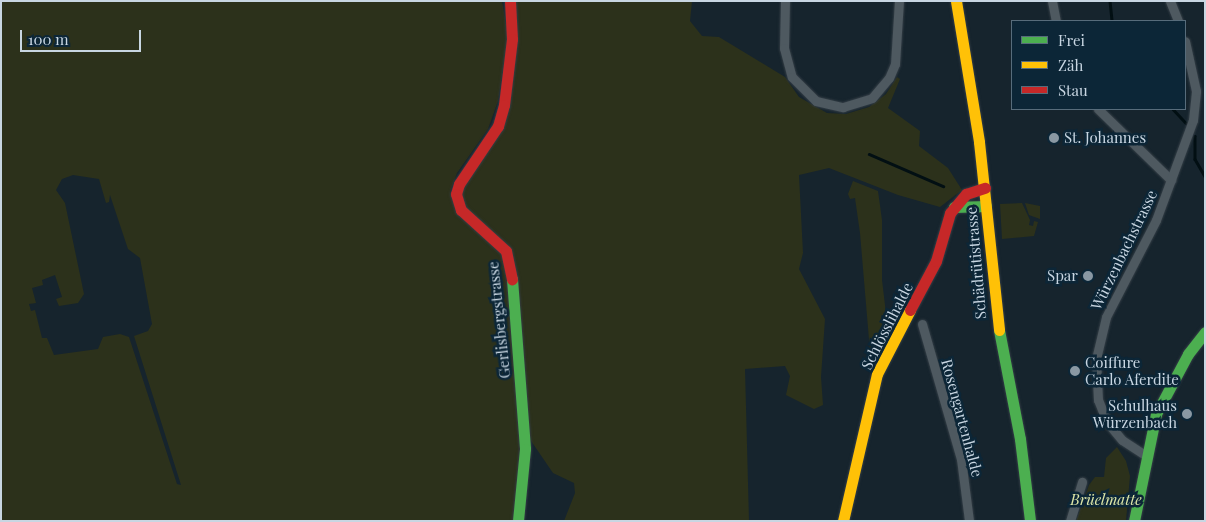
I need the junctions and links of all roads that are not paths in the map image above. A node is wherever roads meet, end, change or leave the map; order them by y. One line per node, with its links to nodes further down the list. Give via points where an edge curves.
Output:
1 (510, 1): 19 (main road, Gerlisbergstrasse, via 512,39 504,105 498,126 458,184 456,194 461,210 506,251 511,266 525,449)
2 (785, 1): 3 (street, via 784,48 792,76 816,101 843,107 872,98 890,78 895,64)
3 (899, 1)
4 (956, 1): 12 (main road, Schädrütistrasse, via 969,67)
5 (1052, 1): 7 (street)
6 (1170, 1): 8 (street)
7 (1056, 20)
8 (1178, 20)
9 (1186, 46): 11 (street, Würzenbachstrasse, via 1196,91 1195,107)
10 (1099, 110): 11 (street)
11 (1171, 180): 17 (street, Würzenbachstrasse, via 1156,220 1106,317 1096,359 1098,400 1107,422 1122,440)
12 (984, 188): 13 (main road, Schädrütistrasse); 14 (main road, via 966,194)
13 (986, 206): 14 (main road); 22 (main road, Schädrütistrasse, via 994,302 1020,438)
14 (954, 207): 20 (main road, Schlösslihalde, via 928,279 877,374)
15 (922, 324): 21 (street, Rosengartenhalde, via 961,459)
16 (1205, 332): 17 (main road, via 1169,386 1156,414)
17 (1145, 455): 24 (main road)
18 (1082, 482): 23 (street)
19 (518, 521)
20 (843, 521)
21 (969, 521)
22 (1030, 521)
23 (1070, 521)
24 (1134, 521)

